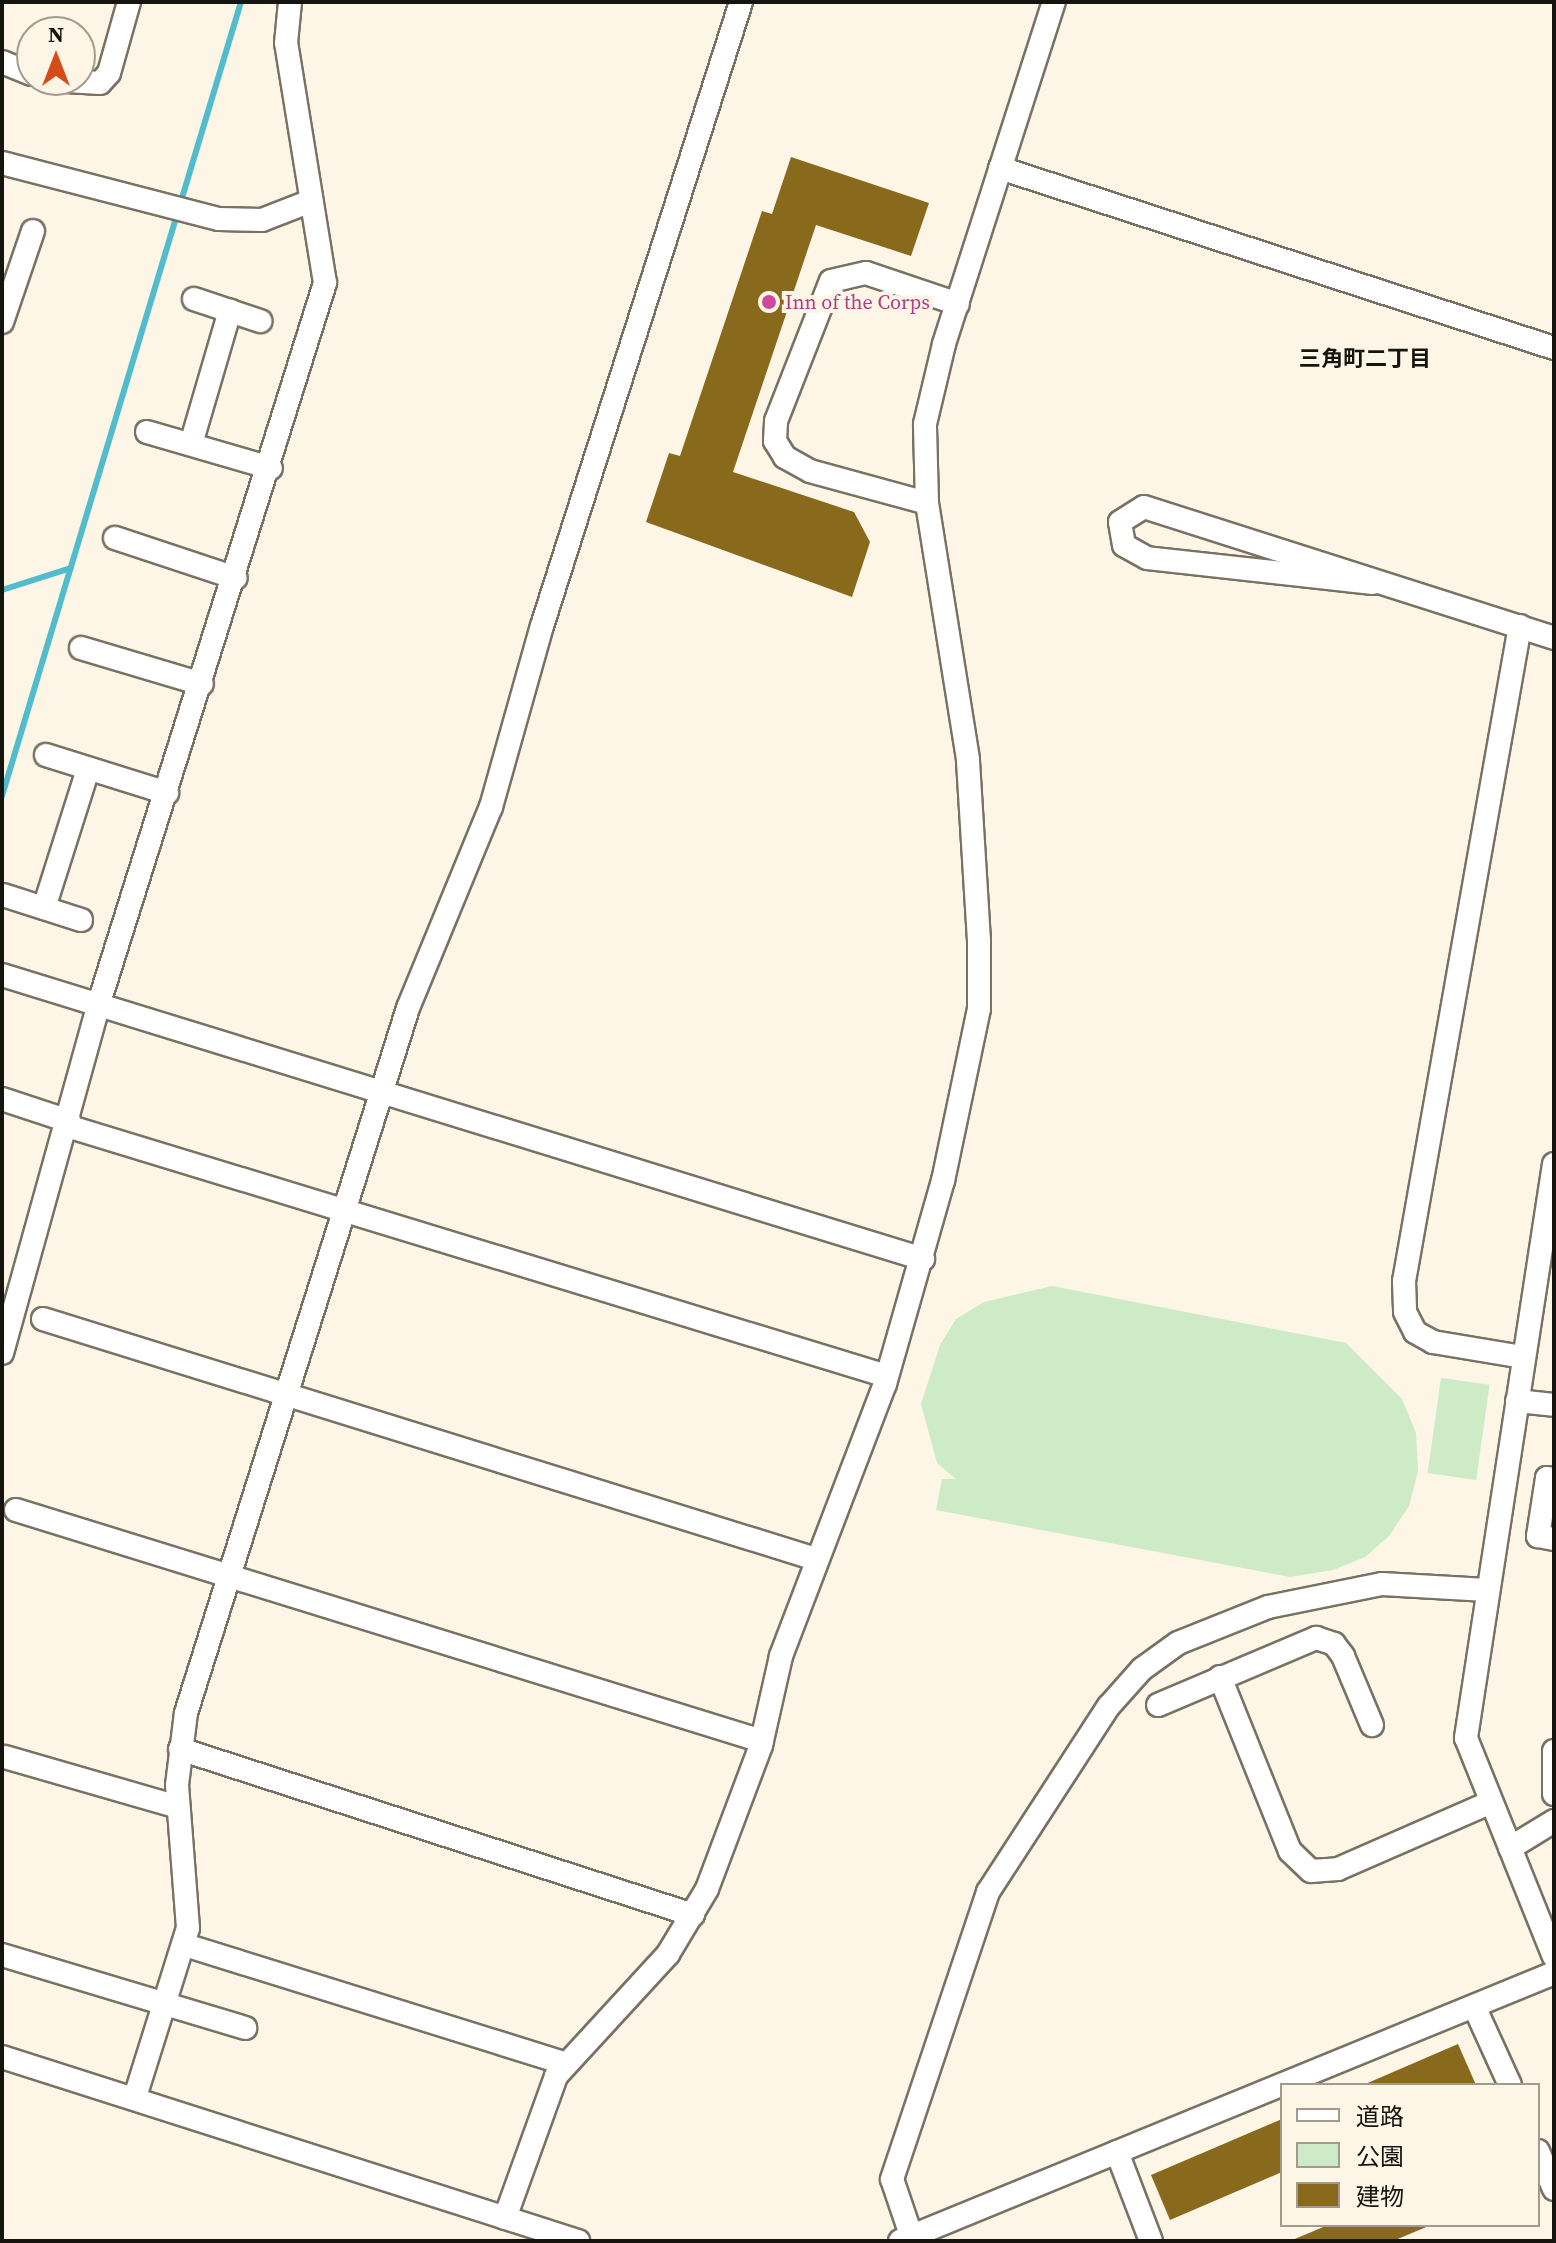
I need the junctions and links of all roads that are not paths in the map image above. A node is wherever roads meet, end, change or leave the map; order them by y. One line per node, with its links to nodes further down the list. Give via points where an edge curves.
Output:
1 (129, 2): 5 (lane, via 109,73)
2 (290, 2): 8 (lane, via 286,43)
3 (741, 2): 36 (lane, via 542,626 491,807 436,931)
4 (1054, 2): 7 (lane)
5 (96, 83)
6 (2, 163): 8 (lane, via 219,219 262,220)
7 (1000, 168): 12 (lane); 16 (lane)
8 (311, 201): 19 (lane, via 325,283)
9 (33, 231): 10 (lane)
10 (9, 277): 15 (lane)
11 (194, 299): 13 (lane)
12 (958, 304): 20 (lane, via 925,424); 20 (lane, via 866,273 845,273 831,281 776,421 775,441 785,457 810,471)
13 (230, 311): 14 (lane); 18 (lane)
14 (260, 321)
15 (2, 322)
16 (1554, 348)
17 (147, 432): 18 (lane)
18 (191, 444): 19 (lane)
19 (271, 468): 22 (lane)
20 (927, 503): 41 (lane, via 968,759 979,1009)
21 (115, 538): 22 (lane)
22 (236, 578): 27 (lane)
23 (1373, 583): 23 (lane, via 1147,558 1124,545 1120,522 1144,507); 24 (lane)
24 (1520, 626): 25 (lane); 45 (lane, via 1404,1281 1405,1312 1415,1332 1433,1342)
25 (1554, 638)
26 (81, 648): 27 (lane)
27 (202, 684): 30 (lane)
28 (46, 755): 29 (lane)
29 (88, 769): 30 (lane); 32 (lane)
30 (167, 793): 35 (lane)
31 (3, 895): 32 (lane)
32 (44, 908): 33 (lane)
33 (81, 920)
34 (2, 975): 35 (lane)
35 (98, 1006): 36 (lane); 38 (lane)
36 (379, 1095): 40 (lane); 41 (lane)
37 (2, 1099): 38 (lane)
38 (68, 1124): 40 (lane); 42 (lane)
39 (1554, 1164): 45 (lane)
40 (344, 1214): 46 (lane); 47 (lane)
41 (923, 1259): 46 (lane)
42 (10, 1295): 44 (lane)
43 (43, 1319): 47 (lane)
44 (2, 1353)
45 (1523, 1357): 48 (lane)
46 (887, 1376): 53 (lane)
47 (286, 1393): 53 (lane); 54 (lane)
48 (1517, 1401): 49 (lane); 55 (lane)
49 (1554, 1405)
50 (1554, 1479): 52 (lane, via 1547,1478 1538,1536)
51 (16, 1510): 54 (lane)
52 (1554, 1539)
53 (816, 1559): 59 (lane, via 781,1656)
54 (231, 1577): 59 (lane); 60 (lane)
55 (1487, 1590): 64 (lane, via 1466,1738); 86 (lane, via 1382,1584 1268,1607 1178,1643 1142,1669 1109,1706 988,1892 892,2179)
56 (1220, 1677): 57 (lane); 58 (lane, via 1316,1638 1334,1644); 64 (lane, via 1290,1851 1311,1871 1338,1869)
57 (1158, 1705)
58 (1372, 1725)
59 (762, 1741): 68 (lane)
60 (180, 1749): 65 (lane); 68 (lane)
61 (1554, 1751): 63 (lane)
62 (5, 1757): 65 (lane)
63 (1554, 1794)
64 (1491, 1802): 67 (lane)
65 (178, 1807): 69 (lane, via 187,1882)
66 (1554, 1821): 67 (lane)
67 (1510, 1848): 71 (lane)
68 (693, 1915): 77 (lane, via 668,1954)
69 (185, 1945): 73 (lane); 77 (lane)
70 (2, 1955): 73 (lane)
71 (1554, 1957)
72 (1554, 1973): 74 (lane)
73 (167, 2005): 75 (lane); 81 (lane)
74 (1474, 2006): 78 (lane); 79 (lane)
75 (245, 2028)
76 (2, 2057): 81 (lane)
77 (566, 2064): 85 (lane, via 543,2108)
78 (1286, 2083)
79 (1509, 2083)
80 (1280, 2085): 82 (lane)
81 (135, 2097): 85 (lane)
82 (1117, 2152): 86 (lane); 88 (lane)
83 (1540, 2156): 84 (lane)
84 (1554, 2189)
85 (505, 2218): 87 (lane)
86 (908, 2239)
87 (578, 2241)
88 (1151, 2241)

